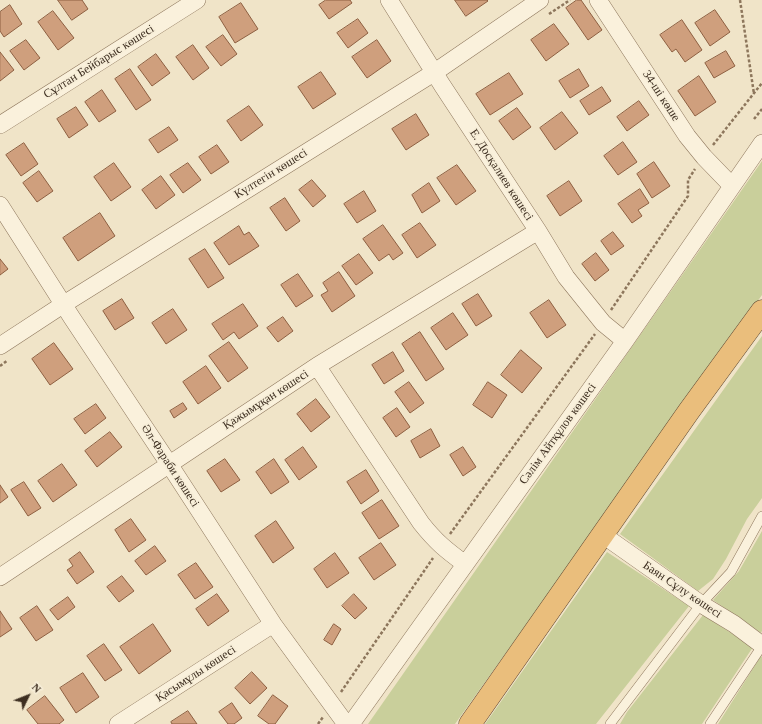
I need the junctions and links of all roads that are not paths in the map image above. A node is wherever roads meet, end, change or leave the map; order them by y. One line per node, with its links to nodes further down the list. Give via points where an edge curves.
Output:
1 (197, 0): 6 (street, Сұлтан Бейбарыс көшесі)
2 (389, 0): 5 (street, Е. Досқалиев көшесі)
3 (540, 0): 5 (street, Күлтегін көшесі)
4 (598, 0): 8 (street, 34-ші көше, via 687,136)
5 (434, 72): 10 (street, Е. Досқалиев көшесі); 11 (street, Күлтегін көшесі)
6 (0, 124)
7 (762, 143): 8 (street, Сәлім Айтқұлов көшесі)
8 (732, 186): 13 (street, Сәлім Айтқұлов көшесі)
9 (0, 205): 11 (street, Әл-Фараби көшесі)
10 (538, 232): 13 (street, Е. Досқалиев көшесі, via 566,277 603,322); 15 (street, Қажымұқан көшесі)
11 (64, 304): 14 (street, Күлтегін көшесі); 16 (street, Әл-Фараби көшесі)
12 (762, 311): 18 (highway)
13 (625, 340): 19 (street, Сәлім Айтқұлов көшесі)
14 (0, 346)
15 (318, 366): 16 (street, Қажымұқан көшесі); 19 (street, via 421,523 433,539)
16 (169, 464): 20 (street, Қажымұқан көшесі); 22 (street, Әл-Фараби көшесі)
17 (762, 516): 21 (lane, via 731,572)
18 (603, 535): 21 (street, Баян Сұлу көшесі); 27 (highway)
19 (465, 564): 26 (street, Сәлім Айтқұлов көшесі)
20 (0, 577)
21 (701, 604): 23 (street, Баян Сұлу көшесі); 28 (lane)
22 (273, 624): 24 (street, Қасымұлы көшесі); 25 (street, Әл-Фараби көшесі)
23 (762, 645): 29 (lane)
24 (118, 724)
25 (346, 724)
26 (351, 724)
27 (470, 724)
28 (610, 724)
29 (710, 724)

